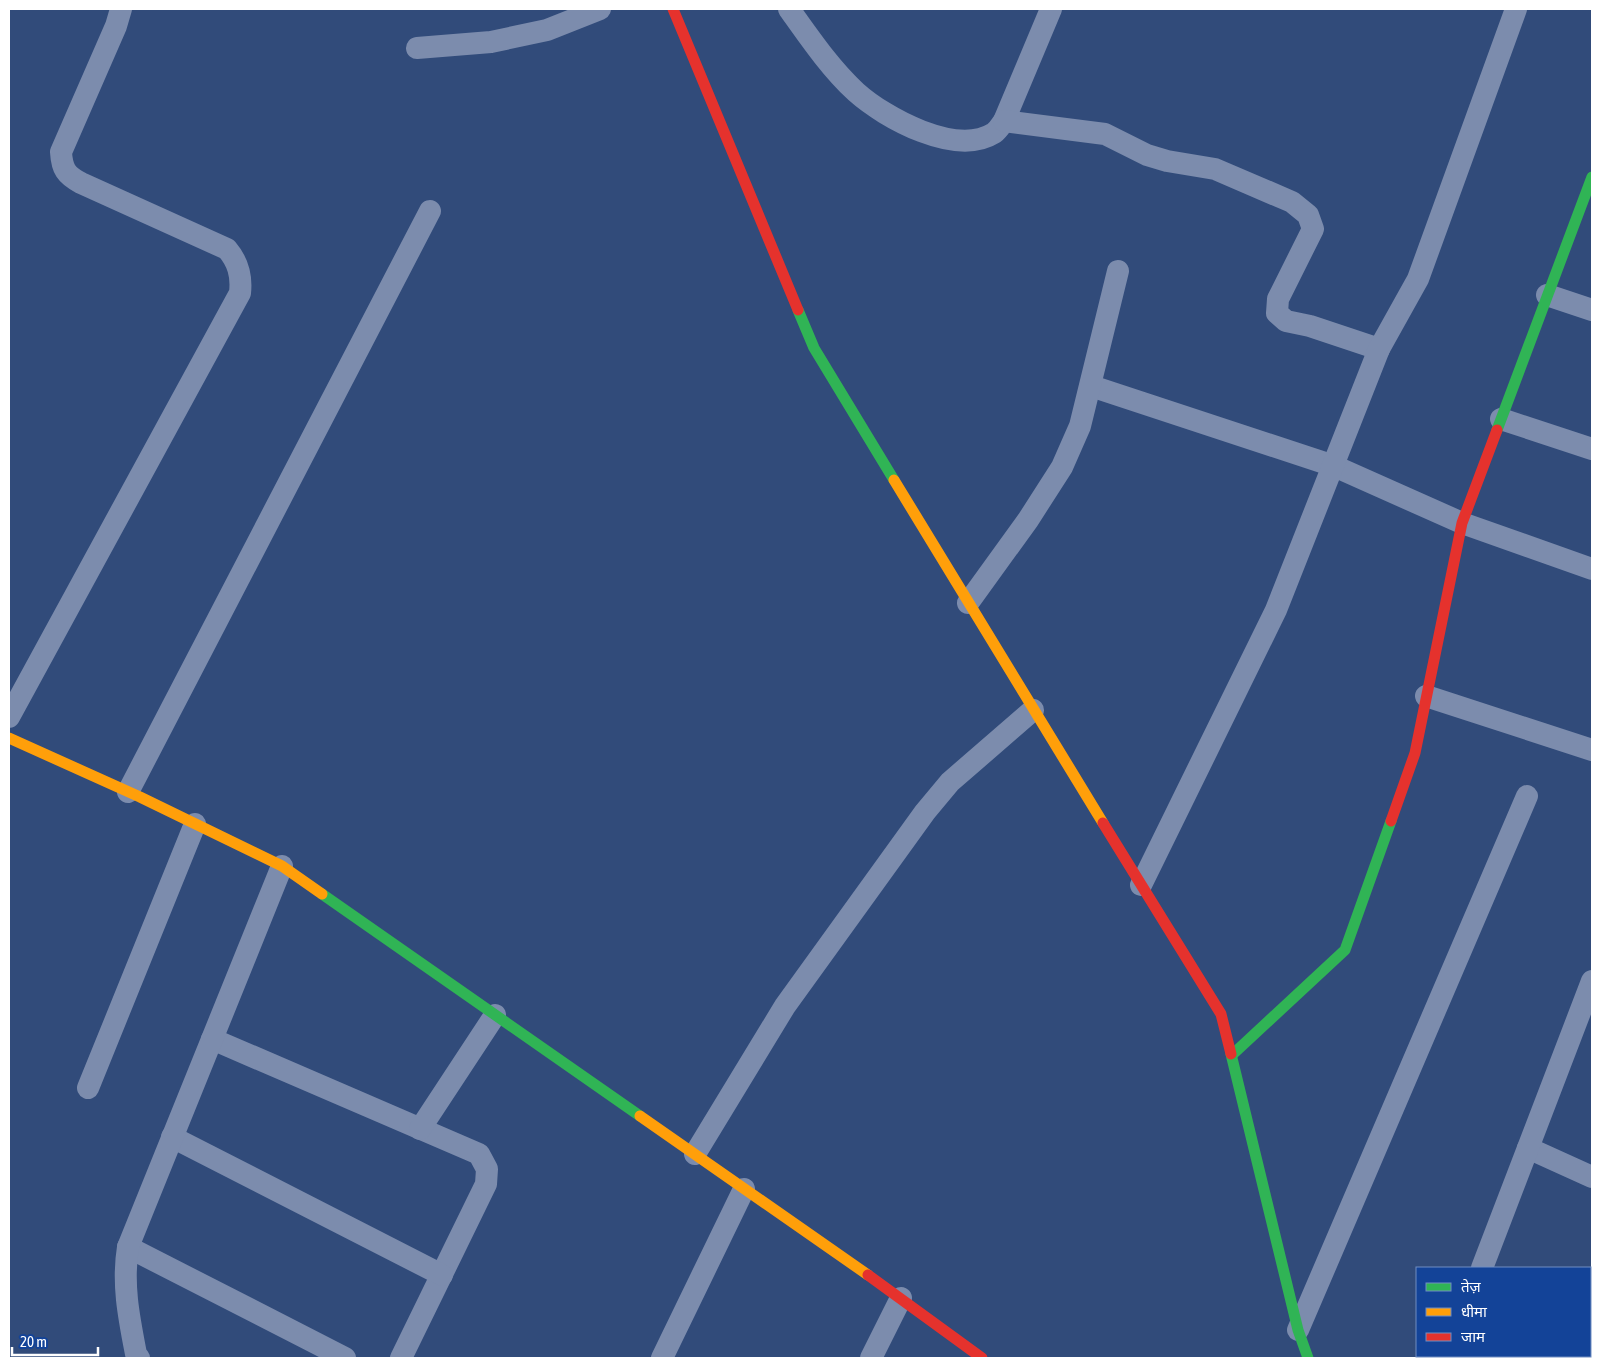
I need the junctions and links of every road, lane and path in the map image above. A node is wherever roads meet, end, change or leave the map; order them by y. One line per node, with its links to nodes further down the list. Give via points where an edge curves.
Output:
1 (121, 9): 24 (street, via 61,152 61,165 67,175 81,183 227,248 238,267 240,288 235,305)
2 (600, 9): 7 (street, via 547,30 491,42)
3 (673, 9): 21 (street, via 814,348)
4 (790, 9): 8 (street, via 849,84 885,114 934,137 956,140 995,133)
5 (1051, 9): 8 (street)
6 (1516, 9): 14 (street, via 1418,279)
7 (417, 48)
8 (1004, 121): 14 (street, via 1105,134 1147,155 1215,169 1292,202 1308,215 1313,230 1278,299 1277,313 1286,321)
9 (1592, 177): 12 (street)
10 (430, 211): 27 (street)
11 (1118, 271): 15 (street)
12 (1547, 295): 13 (street); 16 (street)
13 (1592, 310)
14 (1379, 349): 18 (street)
15 (1090, 386): 18 (street); 21 (street, via 1080,426 1049,489)
16 (1501, 419): 17 (street); 19 (street)
17 (1592, 448)
18 (1334, 466): 19 (street); 31 (street, via 1276,610)
19 (1462, 523): 20 (street); 22 (street)
20 (1592, 570)
21 (968, 603): 23 (street)
22 (1426, 696): 26 (street); 35 (street, via 1415,753 1345,950)
23 (1033, 710): 31 (street); 40 (street, via 950,782 925,812 785,1006)
24 (9, 717)
25 (9, 738): 27 (street)
26 (1592, 750)
27 (128, 792): 29 (street)
28 (1528, 796): 47 (street)
29 (195, 824): 30 (street); 36 (street)
30 (282, 866): 33 (street); 34 (street)
31 (1141, 885): 35 (street, via 1221,1014)
32 (1592, 981): 39 (street)
33 (495, 1015): 37 (street); 40 (street)
34 (212, 1040): 37 (street); 38 (street)
35 (1232, 1055): 47 (street)
36 (88, 1088)
37 (420, 1129): 45 (street, via 479,1154 487,1169 486,1184)
38 (172, 1137): 43 (street); 45 (street)
39 (1528, 1148): 41 (street); 44 (street)
40 (696, 1154): 42 (street)
41 (1592, 1178)
42 (744, 1189): 46 (street); 51 (street)
43 (128, 1247): 48 (street, via 124,1272); 49 (street)
44 (1482, 1267)
45 (442, 1275): 50 (street)
46 (901, 1298): 52 (street); 53 (street)
47 (1298, 1330): 54 (street)
48 (139, 1358)
49 (345, 1358)
50 (401, 1358)
51 (662, 1358)
52 (871, 1358)
53 (982, 1358)
54 (1308, 1358)

